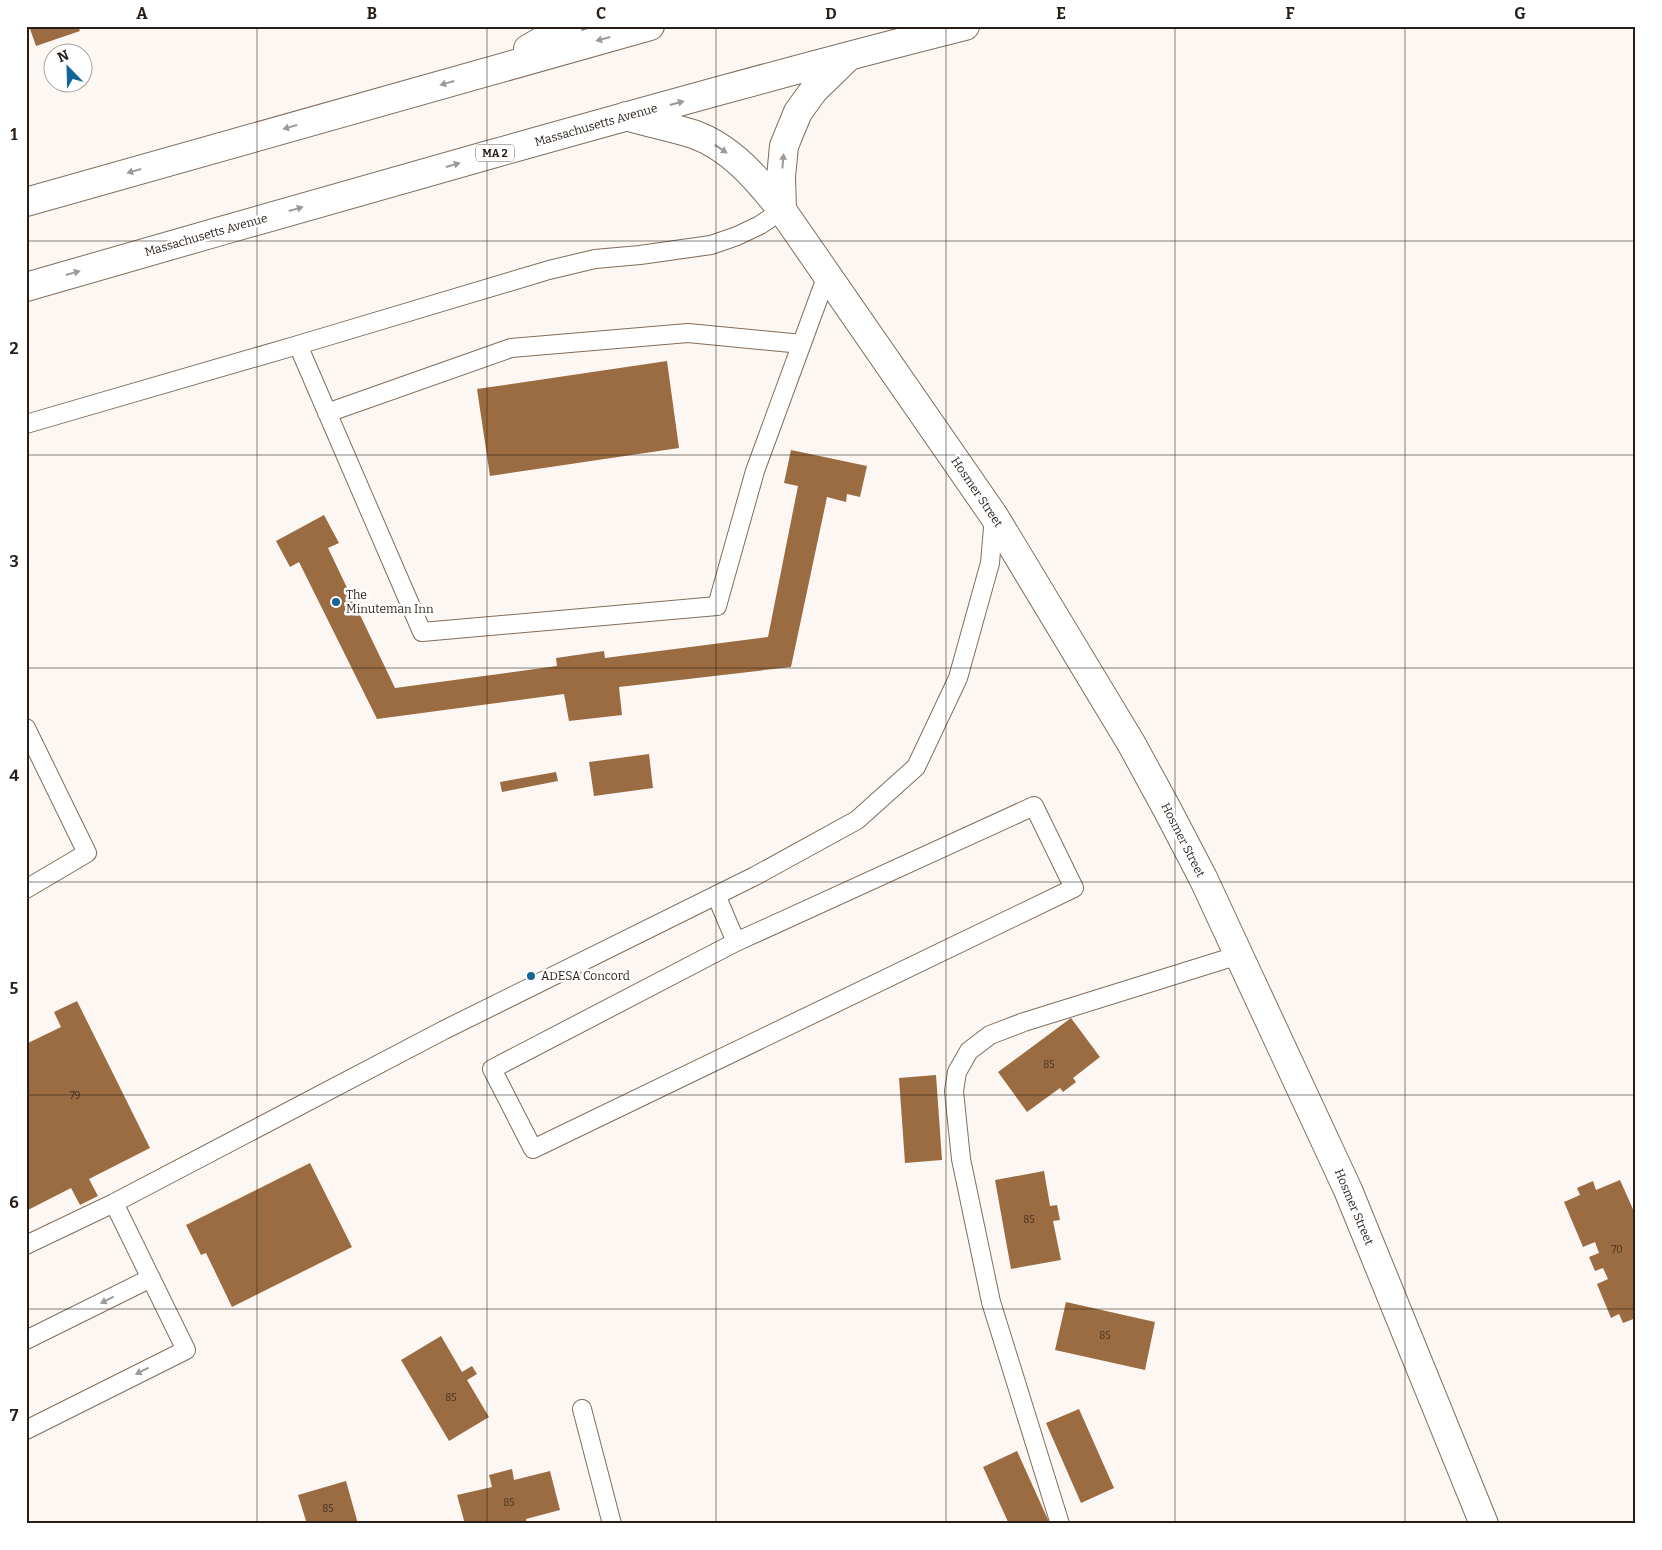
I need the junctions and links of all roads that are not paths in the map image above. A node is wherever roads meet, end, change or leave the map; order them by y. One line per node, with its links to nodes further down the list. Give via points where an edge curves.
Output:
1 (568, 26): 5 (main road)
2 (650, 26): 5 (main road, one-way to 5)
3 (965, 26): 4 (main road, Massachusetts Avenue / MA 2)
4 (850, 55): 6 (main road, Massachusetts Avenue / MA 2, one-way to 4); 8 (main road, one-way to 4, via 784,146 798,112 814,90)
5 (485, 72): 7 (main road, one-way to 7)
6 (626, 116): 8 (main road, Hosmer Street, one-way to 8, via 694,134 723,149 754,175); 10 (main road, Massachusetts Avenue / MA 2, one-way to 6)
7 (26, 202)
8 (782, 210): 9 (main road, Hosmer Street); 12 (lane, via 738,236 711,245 595,259 549,270)
9 (828, 275): 11 (lane); 15 (main road, Hosmer Street)
10 (26, 287)
11 (802, 344): 13 (lane, via 688,333 511,348); 13 (lane, via 755,471 717,606 422,632)
12 (298, 345): 13 (lane); 14 (lane)
13 (327, 413)
14 (26, 424)
15 (994, 516): 18 (lane, via 990,563 958,678 916,767 857,820); 20 (main road, Hosmer Street, via 1131,743)
16 (26, 728): 17 (lane, via 88,852)
17 (27, 885)
18 (716, 895): 19 (lane); 21 (lane, via 444,1030)
19 (736, 942): 19 (lane, via 492,1069 533,1149 1074,888 1034,806)
20 (1239, 955): 27 (main road, Hosmer Street, via 1348,1190); 29 (lane, via 990,1035 969,1051 958,1072 954,1091 961,1159 991,1302)
21 (114, 1203): 22 (lane); 23 (lane)
22 (26, 1245)
23 (150, 1278): 24 (lane, one-way to 24); 26 (lane, one-way to 26, via 186,1350)
24 (26, 1340)
25 (582, 1409): 28 (lane)
26 (26, 1430)
27 (1480, 1523)
28 (612, 1524)
29 (1060, 1524)

